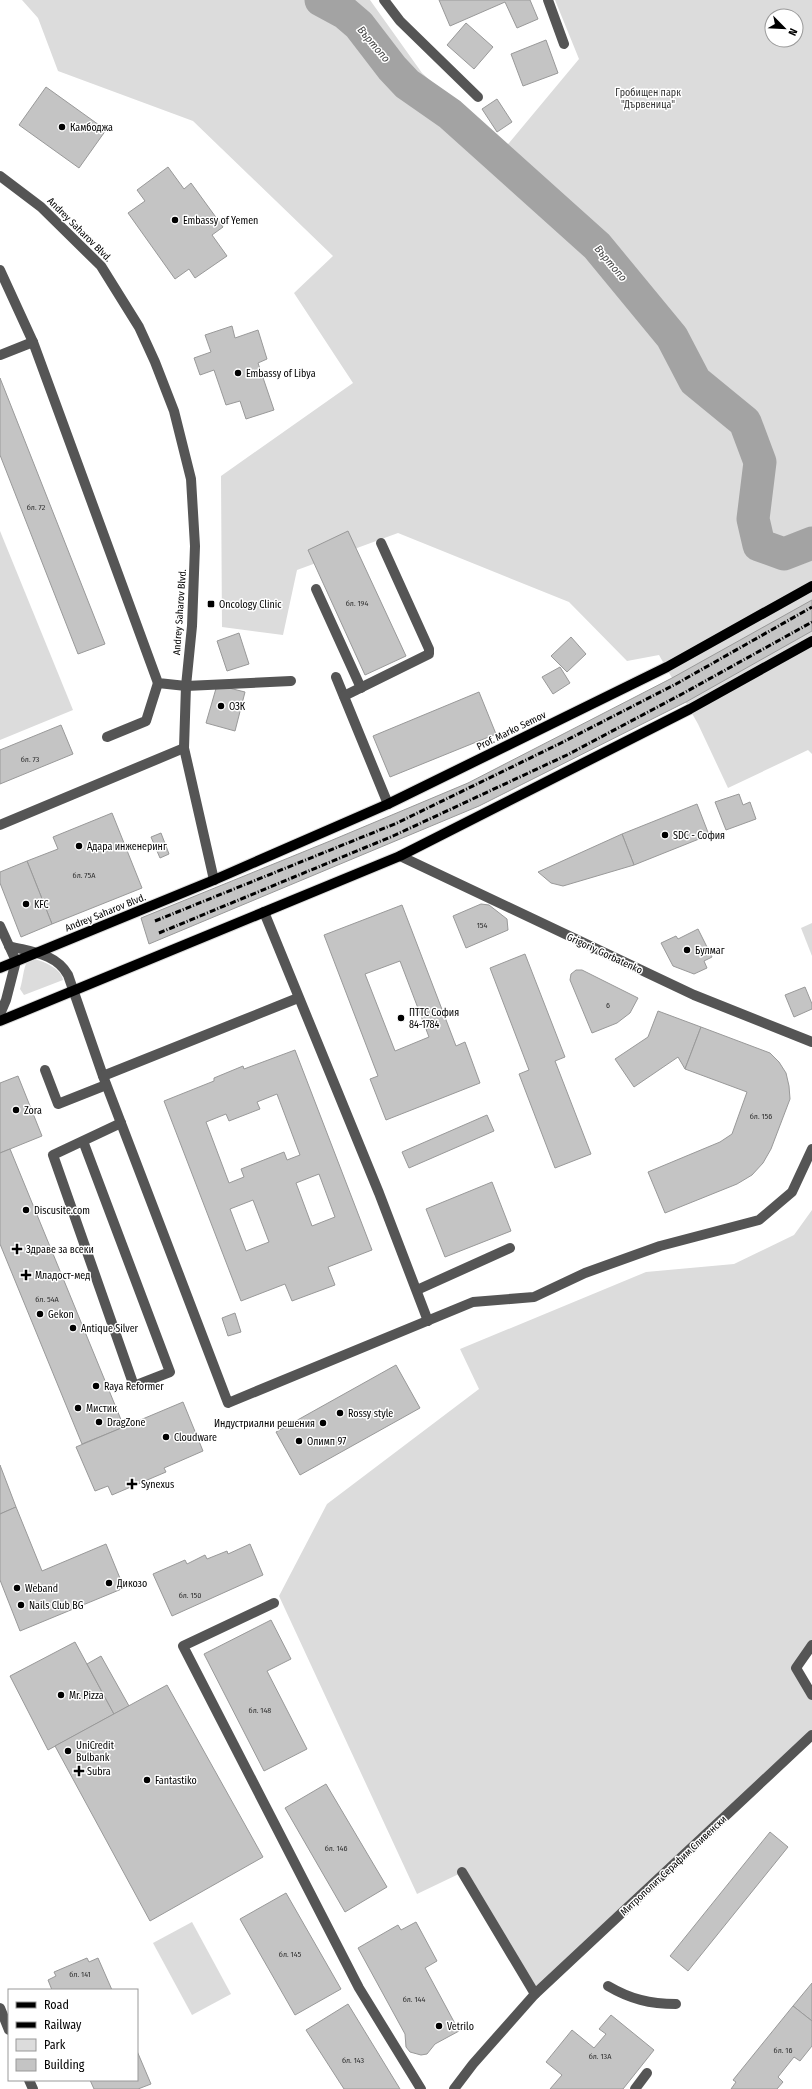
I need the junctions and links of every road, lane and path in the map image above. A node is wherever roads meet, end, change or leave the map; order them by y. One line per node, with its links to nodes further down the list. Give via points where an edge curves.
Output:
1 (384, 0): 4 (street, via 400,21)
2 (548, 0): 3 (street)
3 (564, 44)
4 (478, 98)
5 (1, 179): 16 (street, Andrey Saharov Blvd., via 41,207 101,266 139,326 174,411 191,479 195,546 192,626)
6 (0, 270): 7 (street)
7 (32, 342): 8 (street); 15 (street)
8 (0, 355)
9 (381, 543): 17 (street, via 429,654)
10 (812, 586): 21 (main road, Prof. Marko Semov, via 667,667)
11 (316, 589): 17 (street)
12 (812, 641): 23 (main road, via 690,709)
13 (336, 677): 18 (street)
14 (292, 681): 16 (street)
15 (158, 683): 16 (street); 19 (street, via 146,721)
16 (186, 686): 20 (street, Andrey Saharov Blvd.)
17 (361, 688): 18 (street)
18 (344, 696): 21 (street)
19 (108, 737)
20 (184, 748): 22 (street); 24 (street, Andrey Saharov Blvd.)
21 (388, 804): 24 (main road, Prof. Marko Semov)
22 (0, 825)
23 (400, 856): 25 (main road); 35 (street, Grigoriy Gorbatenko, via 694,995)
24 (214, 880): 28 (main road, Andrey Saharov Blvd.)
25 (264, 912): 31 (main road); 32 (street)
26 (0, 926): 27 (street)
27 (9, 946): 28 (street); 29 (street)
28 (35, 953): 29 (main road, Andrey Saharov Blvd.); 31 (street, via 52,958 60,964 68,974)
29 (16, 961): 30 (main road, Andrey Saharov Blvd.); 33 (street)
30 (0, 968)
31 (73, 990): 34 (main road); 37 (street)
32 (298, 998): 37 (street); 42 (street)
33 (0, 1014)
34 (0, 1020)
35 (812, 1042)
36 (45, 1070): 37 (street, via 58,1104)
37 (105, 1081): 38 (street)
38 (121, 1123): 39 (street); 43 (street, via 228,1402)
39 (83, 1141): 39 (street, via 170,1372 134,1386 53,1155)
40 (812, 1149): 43 (street, via 792,1192 759,1220 660,1246 585,1273 534,1297 473,1302)
41 (510, 1248): 42 (street)
42 (417, 1290): 43 (street)
43 (428, 1321)
44 (274, 1603): 55 (street, via 183,1646 360,1988)
45 (812, 1645): 46 (street, via 796,1668)
46 (812, 1695)
47 (812, 1735): 50 (street, Митрополит Серафим Сливенски)
48 (462, 1872): 50 (street)
49 (608, 1986): 51 (street, via 640,2001)
50 (535, 1994): 56 (street, Митрополит Серафим Сливенски)
51 (676, 2004)
52 (0, 2008): 53 (street)
53 (8, 2028)
54 (647, 2074): 57 (street)
55 (420, 2089)
56 (454, 2089)
57 (635, 2089)

